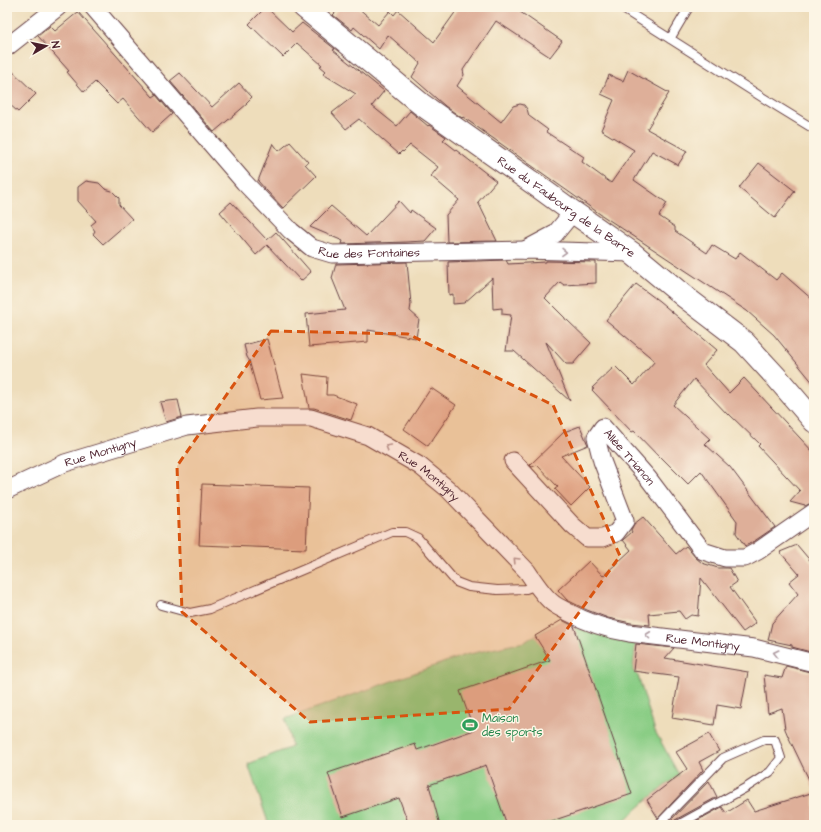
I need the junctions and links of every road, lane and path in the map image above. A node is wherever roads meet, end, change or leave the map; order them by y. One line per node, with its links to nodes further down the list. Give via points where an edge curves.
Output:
1 (58, 7): 7 (street)
2 (93, 7): 10 (street, Rue des Fontaines, via 244,182 291,231 312,248 332,254)
3 (304, 7): 9 (main road, Rue du Faubourg de la Barre, via 421,104)
4 (620, 7): 6 (lane)
5 (689, 7): 6 (lane)
6 (670, 39): 8 (lane)
7 (7, 47)
8 (814, 129)
9 (573, 212): 10 (street, via 555,234); 11 (main road, Rue du Faubourg de la Barre)
10 (525, 250): 11 (street, Rue des Fontaines, one-way to 11)
11 (632, 253): 12 (main road, Rue du Faubourg de la Barre, via 744,342)
12 (814, 422)
13 (513, 461): 15 (street, Allée Trianon, via 587,538 603,538 616,533 625,521 602,461 596,437 603,427 648,478 702,551 725,558 745,558)
14 (7, 490): 16 (street, Rue Montigny, one-way to 14, via 527,571 453,494 420,466 368,436 311,418 257,418 187,426 65,463)
15 (814, 512)
16 (536, 585): 17 (lane, via 526,589 497,590 469,587 456,582 418,538 405,532 392,532 210,609 190,613); 18 (street, Rue Montigny, one-way to 16, via 754,648 613,630 553,604)
17 (161, 605)
18 (814, 663)
19 (658, 825): 20 (lane, via 724,758 764,740 775,740 781,758 770,772)
20 (678, 825)

